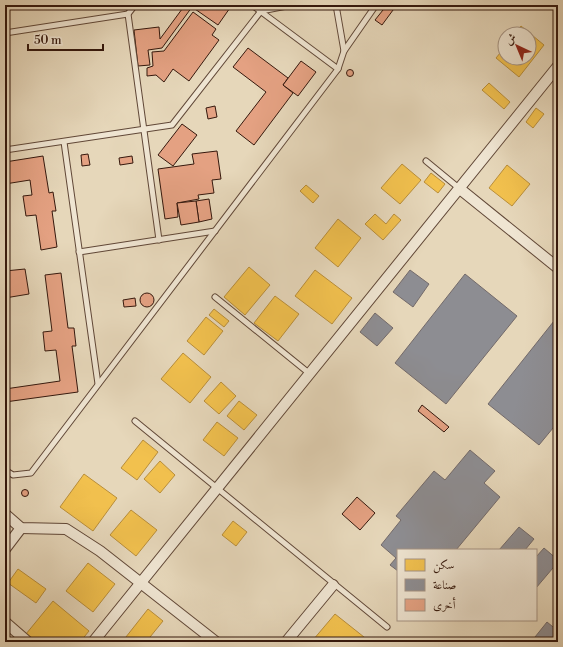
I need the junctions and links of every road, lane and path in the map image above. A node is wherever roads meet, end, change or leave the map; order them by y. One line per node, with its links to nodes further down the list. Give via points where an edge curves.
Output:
1 (135, 5): 7 (lane)
2 (252, 5): 6 (lane)
3 (292, 5): 6 (lane)
4 (336, 5): 9 (lane)
5 (376, 5): 9 (lane)
6 (261, 11): 11 (lane); 12 (lane, via 172,125)
7 (128, 14): 8 (lane); 12 (lane)
8 (5, 34)
9 (344, 51): 11 (lane)
10 (558, 66): 16 (street)
11 (338, 69): 17 (lane)
12 (144, 129): 13 (lane); 18 (lane)
13 (64, 142): 14 (lane); 19 (lane)
14 (5, 150)
15 (426, 161): 16 (lane)
16 (460, 189): 20 (street); 22 (street)
17 (215, 231): 18 (lane); 23 (lane)
18 (159, 240): 19 (lane)
19 (79, 252): 23 (lane)
20 (558, 268)
21 (215, 297): 22 (lane)
22 (310, 374): 26 (street)
23 (98, 384): 25 (lane, via 31,473 13,475)
24 (134, 421): 26 (lane)
25 (5, 470)
26 (217, 489): 30 (street); 31 (lane)
27 (5, 514): 28 (street)
28 (21, 528): 29 (street); 30 (street, via 66,529 100,551)
29 (5, 549)
30 (141, 583): 35 (street); 36 (street)
31 (333, 585): 33 (lane); 37 (street)
32 (5, 622): 34 (street)
33 (387, 627)
34 (28, 642)
35 (93, 642)
36 (216, 642)
37 (286, 642)

